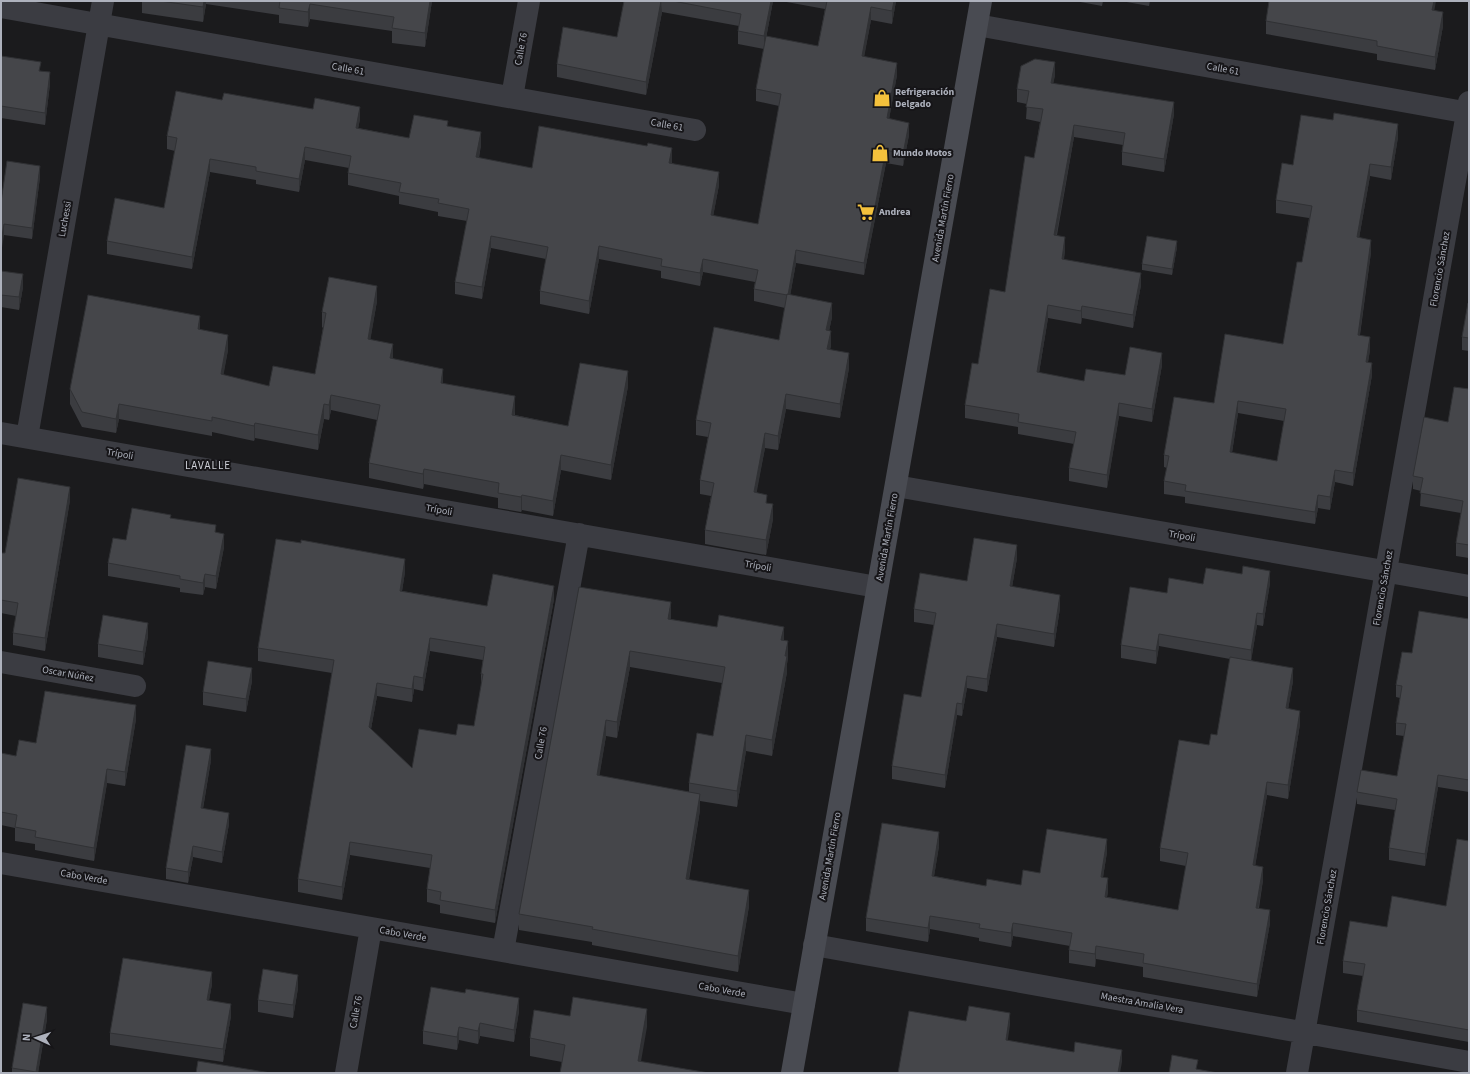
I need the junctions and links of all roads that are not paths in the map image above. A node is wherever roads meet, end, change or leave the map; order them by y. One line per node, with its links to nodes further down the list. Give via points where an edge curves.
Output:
1 (103, 1): 5 (street, Luchessi)
2 (529, 1): 7 (street, Calle 76)
3 (981, 1): 6 (main road, Avenida Martín Fierro)
4 (1, 8): 5 (street, Calle 61)
5 (99, 25): 7 (street, Calle 61); 11 (street, Luchessi)
6 (976, 25): 8 (street, Calle 61); 12 (main road, Avenida Martín Fierro)
7 (512, 97): 9 (street, Calle 61)
8 (1468, 109): 14 (street, Florencio Sánchez)
9 (695, 130)
10 (1, 433): 11 (street, Trípoli)
11 (27, 437): 13 (street, Trípoli)
12 (896, 486): 14 (street, Trípoli); 16 (main road, Avenida Martín Fierro)
13 (579, 534): 16 (street, Trípoli); 22 (street, Calle 76)
14 (1386, 571): 15 (street, Trípoli); 24 (street, Florencio Sánchez)
15 (1469, 586)
16 (878, 587): 21 (main road, Avenida Martín Fierro)
17 (1, 662): 18 (street, Oscar Núñez)
18 (135, 686)
19 (1, 863): 20 (street, Cabo Verde)
20 (371, 928): 22 (street, Cabo Verde); 26 (street, Calle 76)
21 (814, 945): 23 (main road, Avenida Martín Fierro); 24 (street, Maestra Amalia Vera)
22 (503, 951): 23 (street, Cabo Verde)
23 (804, 1004): 27 (main road, Avenida Martín Fierro)
24 (1305, 1032): 25 (street, Maestra Amalia Vera); 28 (street, Florencio Sánchez)
25 (1469, 1062)
26 (346, 1073)
27 (792, 1073)
28 (1298, 1073)

